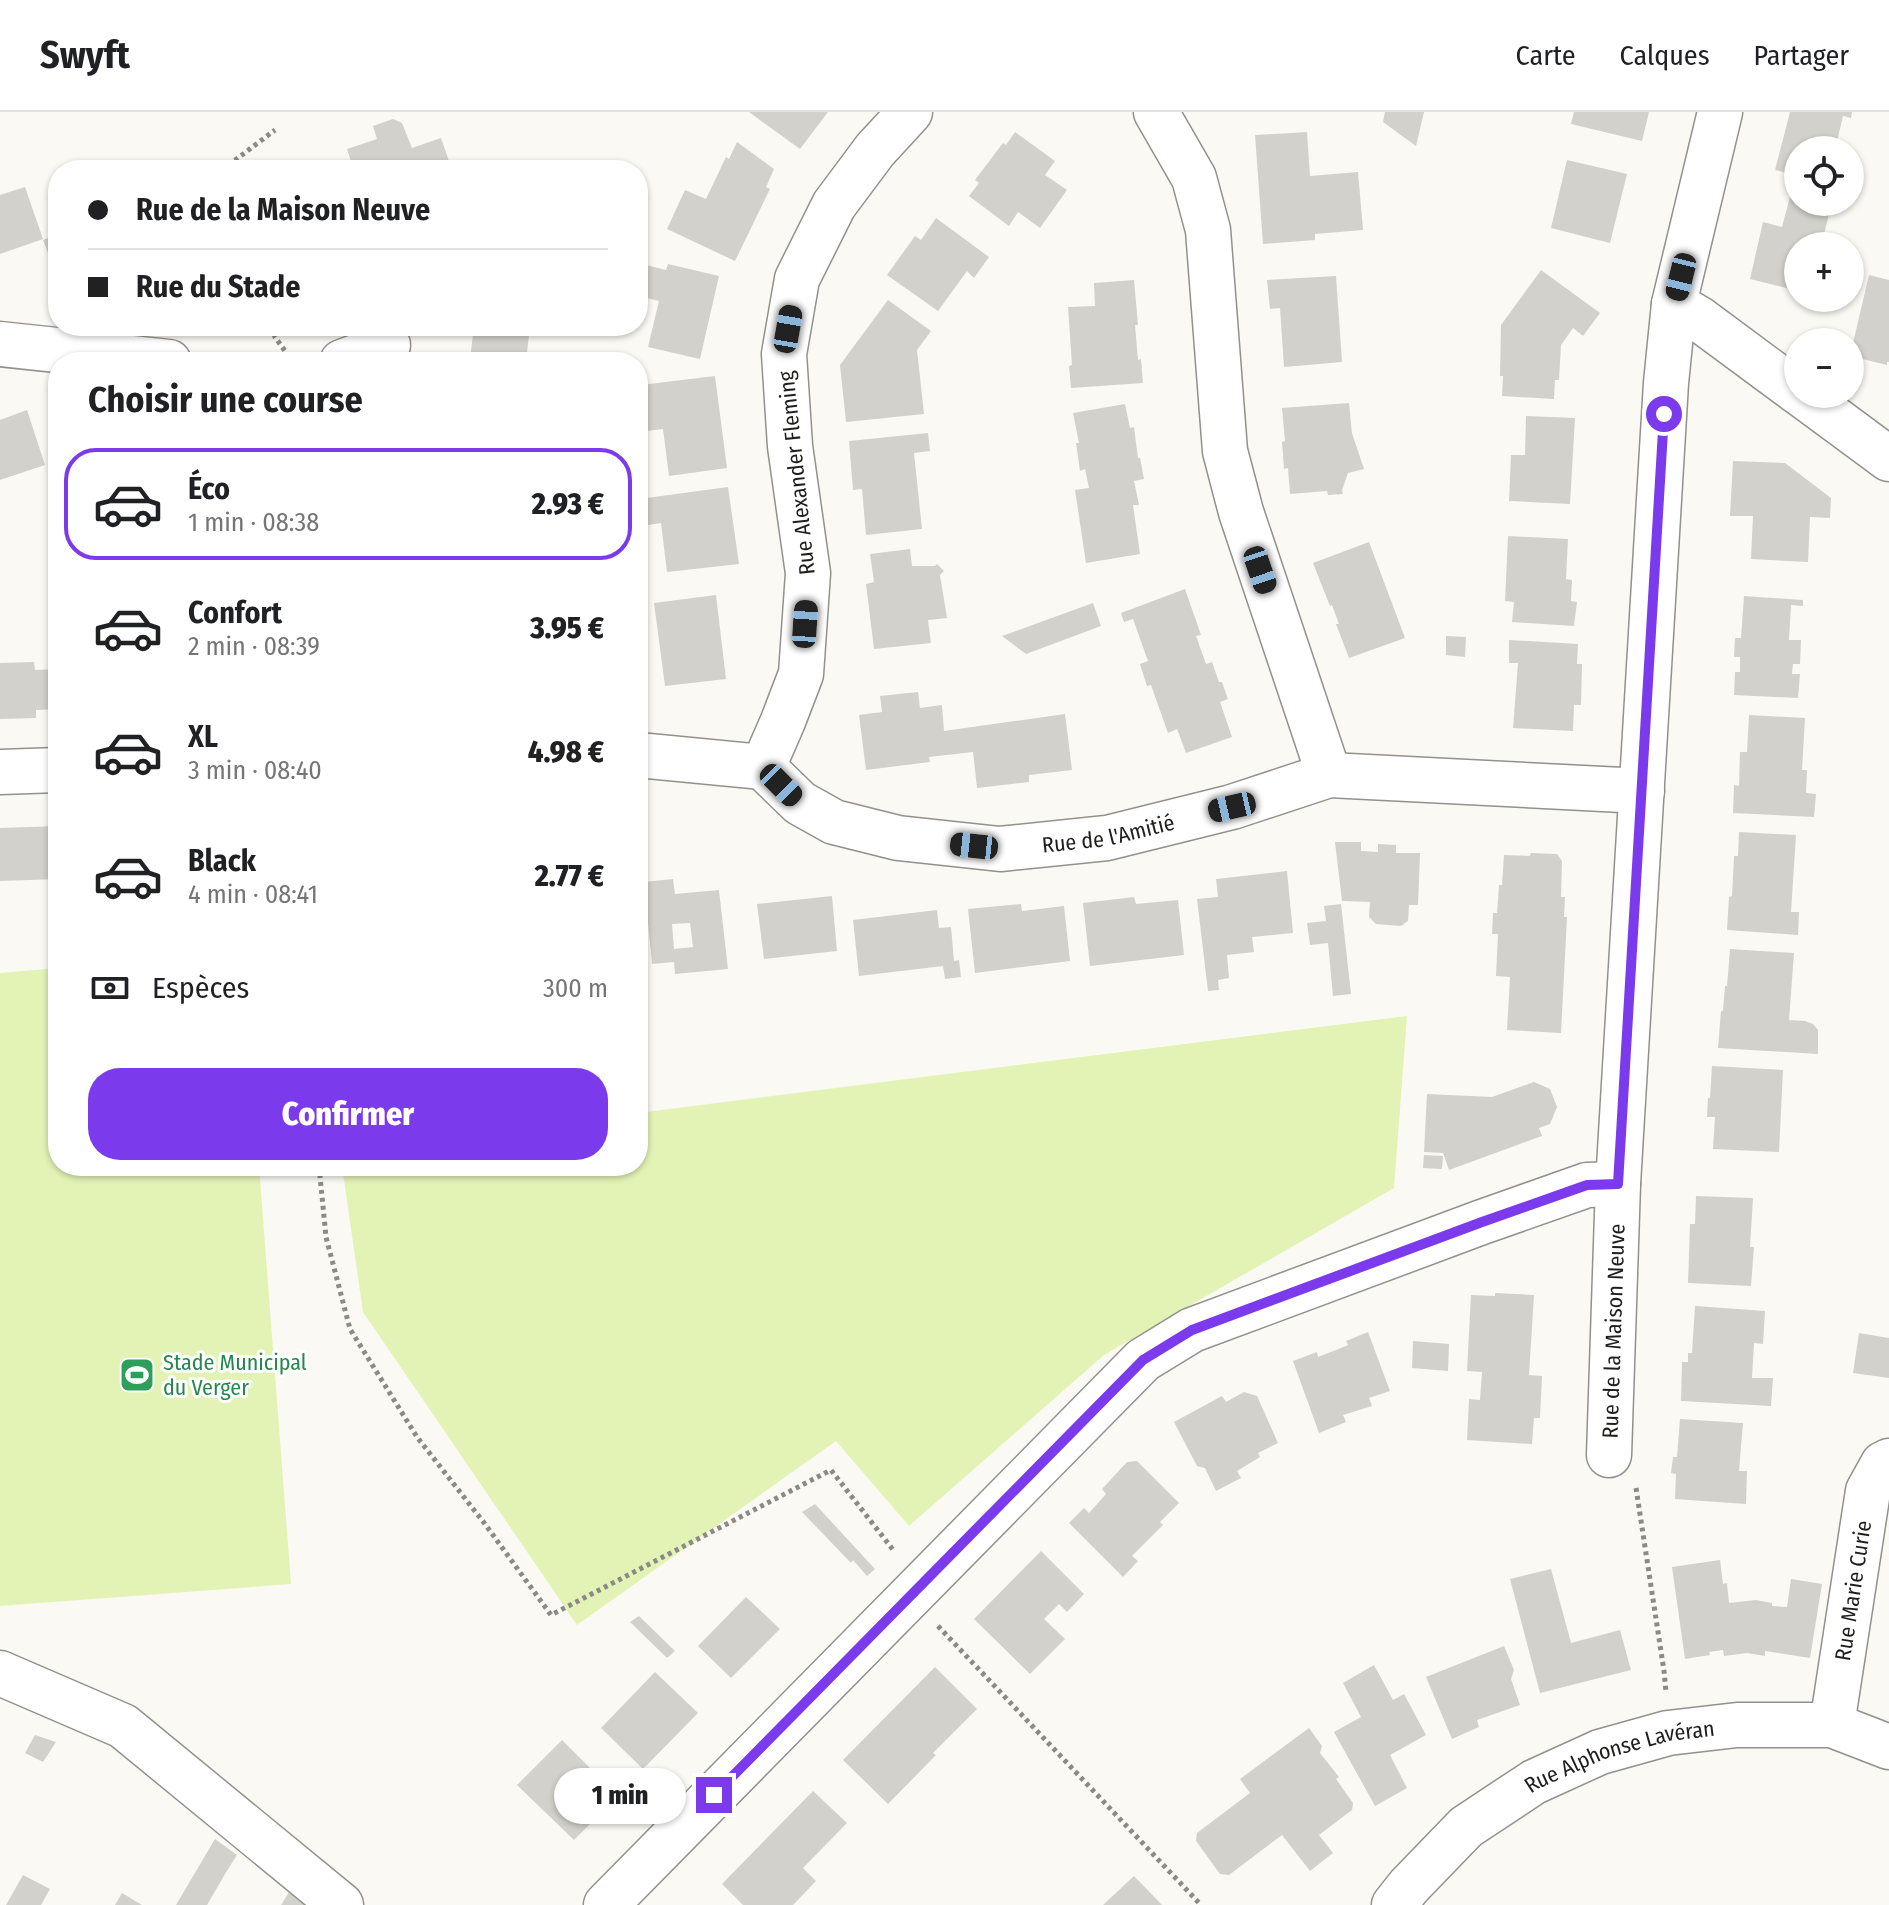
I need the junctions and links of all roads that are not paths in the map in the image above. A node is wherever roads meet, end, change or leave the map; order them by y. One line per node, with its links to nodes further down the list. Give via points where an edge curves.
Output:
1 (910, 112): 13 (street, Rue Alexander Fleming, via 834,205 797,279 784,354 790,446 808,573 801,674)
2 (1156, 112): 16 (street, via 1194,178 1208,230 1225,451)
3 (1720, 112): 4 (street, Rue de la Maison Neuve)
4 (1674, 304): 9 (street); 17 (street, Rue de la Maison Neuve)
5 (0, 344): 7 (street)
6 (388, 345): 8 (street)
7 (75, 352)
8 (369, 352)
9 (1784, 381)
10 (1820, 408): 11 (street)
11 (1889, 459)
12 (648, 756): 13 (street)
13 (763, 767): 16 (street, Rue de l'Amitié, via 800,803 834,822 898,838 1000,849 1107,838 1232,807)
14 (48, 770): 15 (street)
15 (0, 772)
16 (1329, 775): 17 (street, Rue de l'Amitié)
17 (1642, 791): 18 (street, Rue de la Maison Neuve)
18 (1618, 1184): 19 (street, Rue de la Maison Neuve); 25 (street, via 1587,1185 1482,1222 1192,1330 1143,1360)
19 (1609, 1455)
20 (1889, 1461): 22 (street, Rue Marie Curie, via 1868,1491)
21 (0, 1673): 24 (street, via 123,1726)
22 (1832, 1725): 23 (street, Rue Alphonse Lavéran); 26 (street, Rue Alphonse Lavéran, via 1737,1725 1668,1733 1600,1752 1534,1782 1466,1827)
23 (1889, 1747)
24 (341, 1905)
25 (606, 1905)
26 (1394, 1905)

